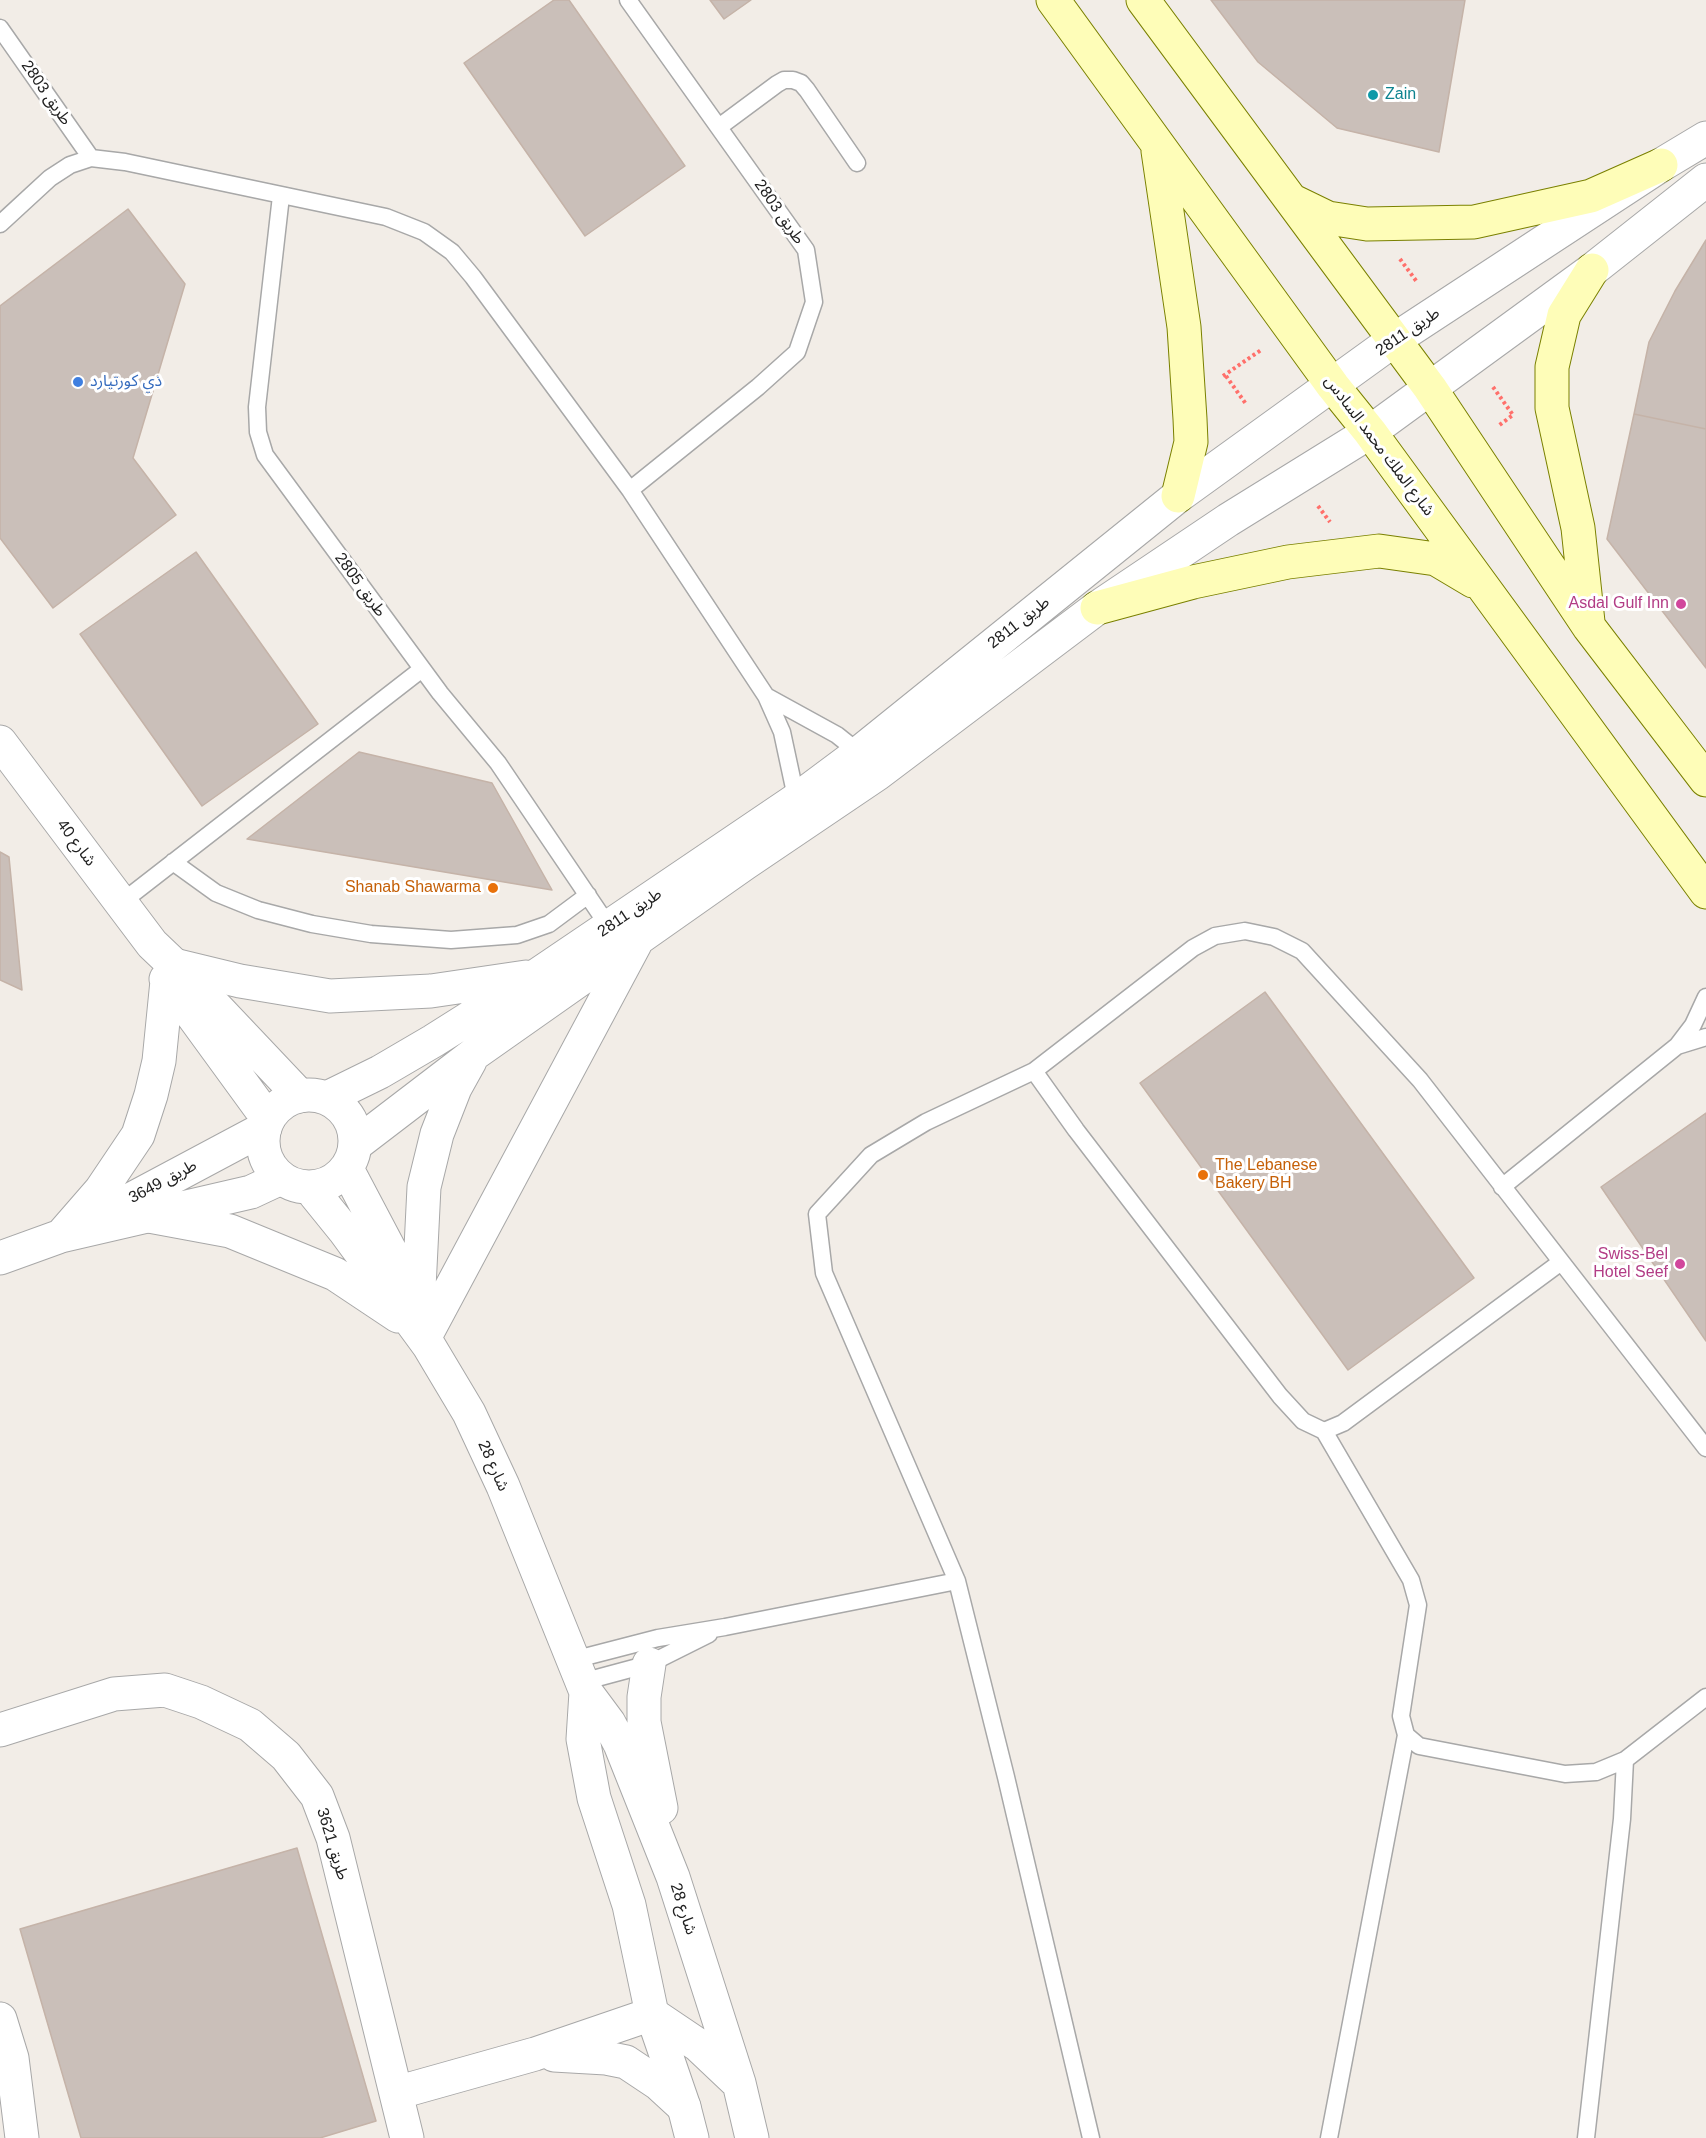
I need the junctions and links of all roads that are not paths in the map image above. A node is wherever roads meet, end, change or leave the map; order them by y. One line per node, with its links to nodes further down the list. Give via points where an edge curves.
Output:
1 (628, 0): 5 (lane, طريق 2803)
2 (1053, 0): 7 (main road, شارع الملك محمد السادس)
3 (1143, 0): 13 (main road)
4 (0, 28): 8 (lane, طريق 2803)
5 (719, 127): 9 (lane, via 777,84 793,80 807,90); 20 (lane, طريق 2803, via 806,250 814,302 797,352)
6 (1706, 138): 10 (street, طريق 2811)
7 (1158, 146): 17 (main road, شارع الملك محمد السادس); 21 (main road, via 1184,327 1190,418 1191,442)
8 (91, 158): 12 (lane); 14 (lane, via 70,165 51,178)
9 (858, 163)
10 (1660, 165): 13 (main road, via 1591,196 1474,222 1367,224 1328,218); 16 (street, طريق 2811)
11 (1706, 180): 15 (street, طريق 2811)
12 (281, 196): 20 (lane, via 386,218 424,232 452,252); 25 (lane, طريق 2805, via 257,407 258,432 274,469)
13 (1294, 202): 16 (main road)
14 (0, 224)
15 (1592, 270): 18 (street, طريق 2811); 24 (main road, via 1564,315 1552,368 1552,408 1578,528)
16 (1394, 340): 17 (street, طريق 2811); 18 (main road)
17 (1333, 386): 19 (main road, شارع الملك محمد السادس); 21 (street, طريق 2811)
18 (1430, 388): 19 (street, طريق 2811); 24 (main road)
19 (1371, 432): 22 (main road, شارع الملك محمد السادس); 23 (street, طريق 2811, via 1228,520)
20 (630, 490): 26 (lane)
21 (1178, 496): 28 (street, طريق 2811)
22 (1482, 587): 23 (main road, via 1436,560 1379,551 1288,562); 32 (main road, شارع الملك محمد السادس)
23 (1097, 608): 28 (street, طريق 2811)
24 (1588, 627): 29 (main road)
25 (423, 669): 31 (lane); 33 (lane, طريق 2805, via 498,763)
26 (766, 696): 28 (lane, via 837,735); 30 (lane, via 782,732)
27 (0, 742): 34 (street, شارع 40)
28 (868, 763): 30 (street, طريق 2811)
29 (1706, 780)
30 (803, 810): 35 (street, طريق 2811, via 744,864)
31 (173, 862): 33 (lane, via 216,893 258,910 371,934 451,940 517,935 549,924); 34 (lane)
32 (1706, 892)
33 (588, 895): 35 (lane, طريق 2805)
34 (122, 902): 36 (street, شارع 40)
35 (624, 932): 37 (street, طريق 2811); 41 (street, طريق 2811); 52 (street)
36 (164, 963): 37 (street, via 330,996 431,991); 43 (street, شارع 40); 44 (street, شارع 40); 49 (street, via 159,1061 138,1136 101,1190)
37 (537, 976): 43 (street, طريق 2811, via 406,1057)
38 (1706, 997): 40 (lane)
39 (1706, 1037): 40 (lane)
40 (1677, 1046): 47 (lane)
41 (474, 1054): 45 (street, طريق 2811); 52 (street, via 437,1134 424,1187)
42 (1034, 1071): 47 (lane, via 1193,948 1215,936 1245,932 1274,937 1302,951 1420,1080); 53 (lane, via 1280,1396 1303,1421); 55 (lane, via 926,1122 871,1155 818,1214 824,1273)
43 (313, 1097): 44 (street, via 287,1100); 45 (street, via 340,1106 349,1117 354,1130)
44 (266, 1124): 46 (street, via 263,1146 269,1164); 49 (street, طريق 3649)
45 (351, 1157): 46 (street, via 336,1179 323,1185); 52 (street, شارع 28)
46 (296, 1183): 48 (street, طريق 3649); 52 (street, شارع 28, via 367,1260)
47 (1502, 1186): 51 (lane)
48 (149, 1216): 49 (street, طريق 3649); 52 (street, via 230,1231 335,1274)
49 (61, 1236): 50 (street, طريق 3649)
50 (0, 1258)
51 (1561, 1262): 53 (lane, via 1343,1423); 54 (lane)
52 (423, 1329): 58 (street, شارع 28, via 469,1413 507,1496)
53 (1324, 1431): 61 (lane, via 1411,1580 1418,1605 1401,1716)
54 (1706, 1448)
55 (957, 1581): 56 (lane); 73 (lane)
56 (725, 1627): 57 (lane); 58 (lane, via 658,1638)
57 (649, 1664): 58 (lane); 63 (street, via 644,1722)
58 (580, 1678): 63 (street, شارع 28, via 620,1744); 64 (street, شارع 28, via 587,1768 629,1905)
59 (1706, 1697): 62 (lane)
60 (0, 1730): 68 (street, طريق 3621, via 114,1694 165,1690 201,1701 250,1725 286,1756 317,1796 333,1838)
61 (1406, 1735): 62 (lane, via 1419,1746 1565,1774 1596,1772); 74 (lane)
62 (1625, 1760): 75 (lane, via 1622,1819)
63 (673, 1877): 67 (street, شارع 28)
64 (652, 2014): 66 (street); 67 (street, via 698,2045); 69 (street, شارع 28)
65 (0, 2019): 70 (street, via 12,2058)
66 (535, 2054): 68 (street); 69 (street, via 626,2062 659,2084)
67 (739, 2083): 72 (street, شارع 28)
68 (396, 2093): 71 (street, طريق 3621)
69 (688, 2123)
70 (22, 2138)
71 (407, 2138)
72 (753, 2138)
73 (1091, 2138)
74 (1329, 2138)
75 (1586, 2138)

